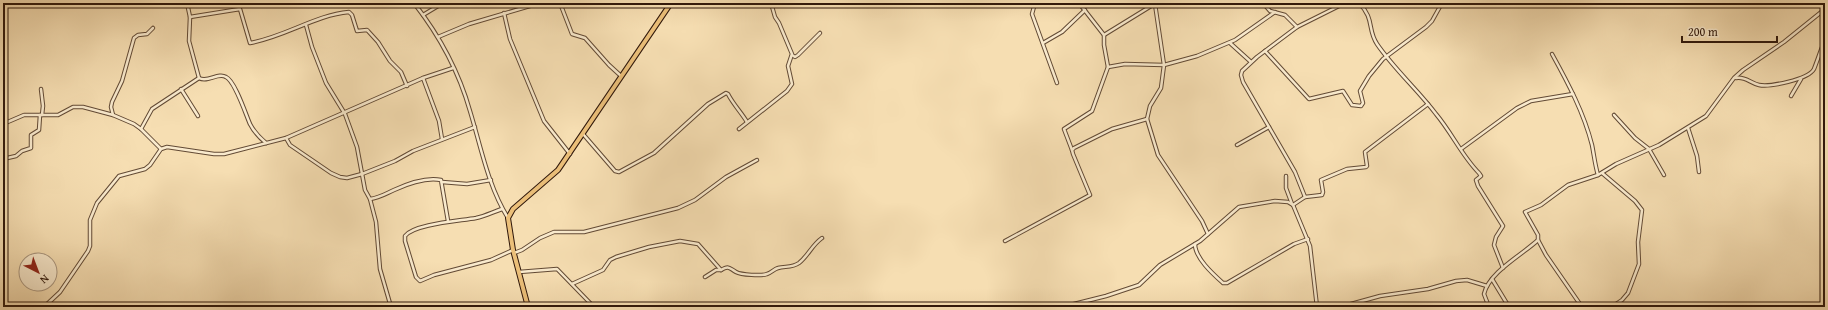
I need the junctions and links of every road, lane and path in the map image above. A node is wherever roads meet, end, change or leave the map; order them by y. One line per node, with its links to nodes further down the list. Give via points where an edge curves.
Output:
1 (187, 3): 22 (street)
2 (414, 3): 21 (street)
3 (443, 3): 21 (street)
4 (540, 3): 20 (street)
5 (560, 3): 40 (street, via 572,34 584,38)
6 (671, 3): 40 (main road)
7 (771, 3): 33 (street)
8 (1035, 3): 30 (street, via 1032,14)
9 (1080, 3): 18 (street)
10 (1156, 3): 27 (street); 37 (street)
11 (1263, 3): 19 (street)
12 (1345, 3): 24 (street)
13 (1359, 3): 35 (street, via 1370,19 1374,39)
14 (1442, 3): 35 (street, via 1426,27)
15 (1819, 3): 16 (street)
16 (1825, 6)
17 (1825, 9): 43 (street)
18 (1085, 10): 27 (street); 30 (street, via 1062,32)
19 (1275, 12): 24 (street, via 1285,15); 31 (street)
20 (504, 13): 28 (street); 74 (street, via 510,39 544,121)
21 (423, 15): 28 (street)
22 (190, 17): 23 (street, via 240,9 250,43); 41 (street, via 189,41)
23 (306, 25): 46 (street, via 329,15 349,12 357,31 367,30 378,42 390,61 401,72); 52 (street, via 326,83)
24 (1297, 27): 32 (street)
25 (153, 28): 55 (street, via 147,34 134,38 122,81 112,102)
26 (820, 32): 33 (street, via 796,56)
27 (1104, 35): 38 (street)
28 (438, 37): 39 (street)
29 (1825, 40): 44 (street, via 1814,69)
30 (1043, 43): 45 (street)
31 (1230, 43): 36 (street); 37 (street)
32 (1265, 51): 35 (street, via 1309,99 1343,91 1352,105 1359,106 1363,103 1360,93 1366,80); 36 (street)
33 (792, 54): 58 (street, via 788,66 792,86)
34 (1552, 54): 49 (street)
35 (1387, 56): 51 (street)
36 (1251, 62): 61 (street, via 1242,71 1242,79)
37 (1164, 65): 38 (street, via 1129,64); 57 (street, via 1161,88 1150,106)
38 (1108, 67): 73 (street, via 1092,111 1064,129)
39 (453, 68): 42 (street); 60 (street)
40 (621, 76): 65 (main road)
41 (199, 78): 48 (street); 68 (street, via 229,78 250,125)
42 (423, 78): 46 (street); 67 (street, via 439,121)
43 (1734, 78): 44 (street, via 1741,77 1762,85); 62 (street, via 1711,112)
44 (1801, 78): 50 (street)
45 (1057, 83)
46 (407, 86): 52 (street)
47 (41, 89): 54 (street)
48 (181, 89): 56 (street); 63 (street, via 152,109)
49 (1573, 94): 71 (street, via 1526,103); 81 (street, via 1592,144)
50 (1791, 96)
51 (1428, 104): 71 (street); 85 (street, via 1365,152 1366,168 1347,169 1322,179 1322,195)
52 (345, 114): 66 (street); 79 (street, via 357,147)
53 (1614, 114): 72 (street)
54 (41, 115): 55 (street, via 58,115 73,107); 59 (street, via 24,115); 75 (street, via 39,130 31,135 31,148)
55 (113, 115): 63 (street)
56 (198, 116)
57 (1148, 118): 73 (street, via 1112,129); 91 (street, via 1158,154)
58 (747, 122): 64 (street); 65 (street, via 726,93 708,104 654,153 619,172 615,171)
59 (3, 124)
60 (475, 127): 67 (street); 83 (street)
61 (1269, 127): 69 (street); 85 (street, via 1295,172)
62 (1688, 128): 72 (street); 77 (street)
63 (142, 129): 70 (street)
64 (739, 129)
65 (583, 134): 74 (main road)
66 (286, 138): 68 (street); 79 (street, via 290,145 340,177)
67 (442, 138): 79 (street)
68 (266, 143): 70 (street, via 224,154 166,147)
69 (1237, 145)
70 (161, 149): 105 (street, via 144,169 120,176 97,203 90,220 88,251 60,292)
71 (1461, 149): 98 (street, via 1466,159 1480,173 1481,176 1476,180 1478,186 1503,226 1494,245)
72 (1649, 149): 78 (street); 80 (street)
73 (1072, 150): 95 (street, via 1090,195)
74 (570, 154): 89 (main road, via 558,170 513,209)
75 (3, 159)
76 (756, 160): 97 (street, via 726,177 695,200 678,208 584,232 554,232 522,250)
77 (1699, 172)
78 (1602, 173): 81 (street); 115 (street, via 1642,210 1638,242 1640,264 1628,293 1616,304)
79 (362, 174): 86 (street, via 365,190)
80 (1664, 174)
81 (1598, 175): 94 (street, via 1568,185 1542,206 1525,212 1538,235)
82 (1286, 176): 87 (street, via 1287,193)
83 (491, 180): 84 (street, via 467,184); 88 (street)
84 (442, 182): 86 (street, via 437,179 418,182 380,197); 90 (street)
85 (1305, 197): 87 (street)
86 (370, 198): 106 (street, via 377,231 380,269)
87 (1293, 205): 91 (street, via 1275,201 1239,207); 93 (street)
88 (502, 209): 89 (street); 90 (street, via 477,218)
89 (508, 218): 97 (main road)
90 (448, 222): 97 (street, via 412,230 404,236 412,267 420,281)
91 (1208, 234): 96 (street)
92 (822, 238): 99 (street, via 798,264 776,268 767,274 755,276 737,273 726,266)
93 (1308, 238): 96 (street, via 1227,283 1217,277 1199,257); 110 (street)
94 (1538, 240): 98 (street); 114 (street)
95 (1005, 241)
96 (1195, 244): 109 (street, via 1160,265 1139,285)
97 (513, 252): 100 (main road)
98 (1503, 268): 102 (street)
99 (721, 270): 101 (street, via 716,270); 103 (street, via 698,244 680,241 616,257 610,260 603,270)
100 (519, 272): 103 (street, via 555,269); 107 (main road)
101 (705, 277)
102 (1492, 279): 104 (street); 113 (street)
103 (572, 284): 108 (street)
104 (1487, 286): 111 (street, via 1467,280 1456,281 1380,296 1351,304); 112 (street, via 1484,294)
105 (44, 307)
106 (391, 307)
107 (528, 307)
108 (594, 307)
109 (1062, 307)
110 (1317, 307)
111 (1350, 307)
112 (1489, 307)
113 (1509, 307)
114 (1582, 307)
115 (1618, 307)

